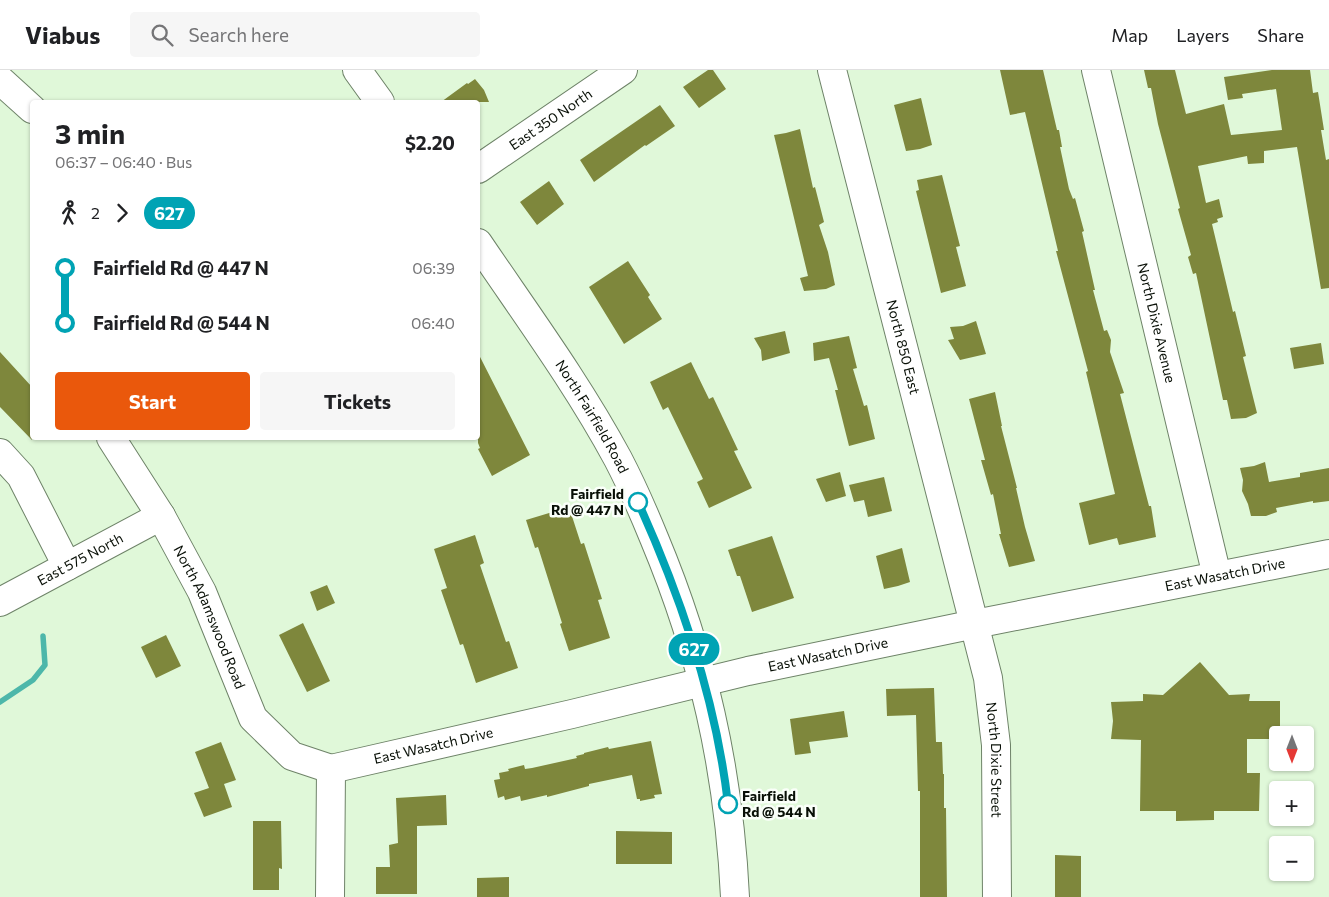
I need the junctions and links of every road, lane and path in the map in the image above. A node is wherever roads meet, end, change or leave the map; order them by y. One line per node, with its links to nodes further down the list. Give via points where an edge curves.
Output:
1 (357, 70): 6 (street)
2 (623, 70): 8 (street, East 350 North)
3 (832, 70): 17 (street, North 850 East)
4 (1096, 70): 15 (street, North Dixie Avenue)
5 (0, 80): 7 (street)
6 (379, 100)
7 (30, 107)
8 (480, 168)
9 (480, 247): 18 (street, North Fairfield Road, via 581,394 624,471 672,583)
10 (112, 440): 12 (street, North Adamswood Road)
11 (0, 454): 14 (street, via 21,476)
12 (161, 516): 14 (street, East 575 North); 19 (street, North Adamswood Road, via 202,592 253,718 292,756)
13 (1329, 554): 15 (street, East Wasatch Drive)
14 (67, 566): 16 (street, East 575 North)
15 (1217, 576): 17 (street, East Wasatch Drive)
16 (0, 602)
17 (975, 624): 18 (street, East Wasatch Drive); 22 (street, North Dixie Street, via 988,678 996,745)
18 (704, 683): 19 (street, East Wasatch Drive); 21 (street, North Fairfield Road, via 727,797)
19 (331, 769): 20 (street)
20 (330, 897)
21 (734, 897)
22 (997, 897)

